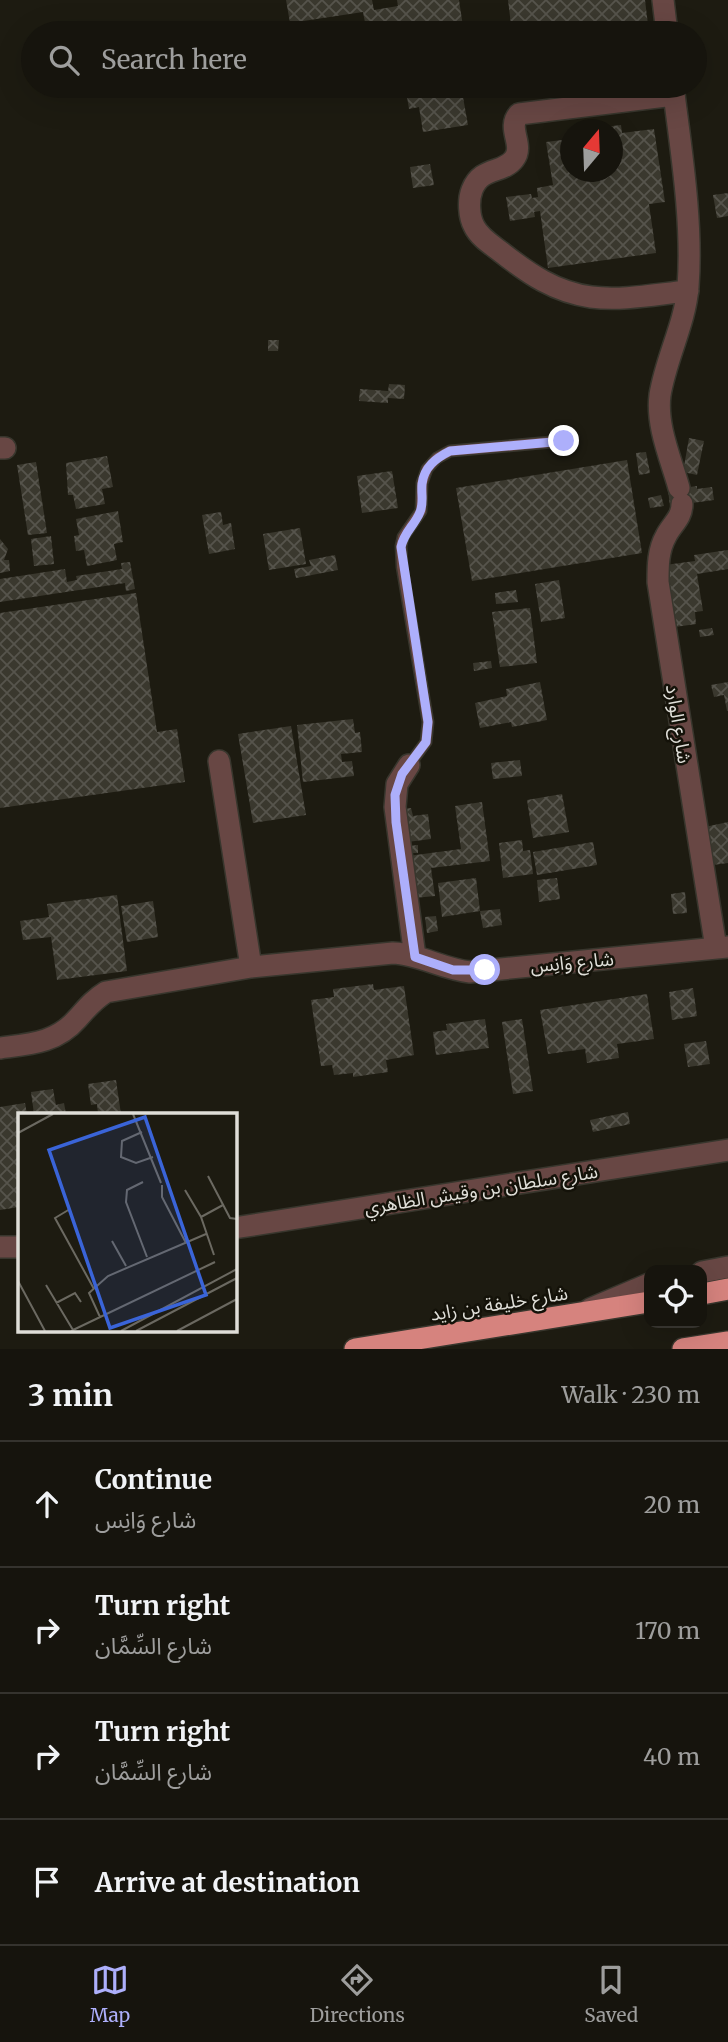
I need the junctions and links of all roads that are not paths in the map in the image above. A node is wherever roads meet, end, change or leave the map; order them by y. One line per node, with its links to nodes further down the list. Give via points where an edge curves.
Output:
1 (663, 0): 2 (street)
2 (666, 21)
3 (622, 98): 5 (street, via 519,114 513,125 516,156 476,182 470,197 471,217 490,244 538,279 565,291 607,298)
4 (675, 98): 5 (street, via 686,192)
5 (688, 291): 9 (street, شارع الوارد, via 660,397 660,417 681,514 661,548 658,582)
6 (564, 441): 8 (lane, via 450,451 427,469 421,511 401,547 428,722 426,742)
7 (219, 761): 11 (street)
8 (409, 765): 10 (street, via 397,784 395,807)
9 (722, 948): 10 (street, شارع وَانِس, via 470,972)
10 (415, 957): 11 (street, شارع وَانِس, via 393,953)
11 (251, 967): 12 (street, شارع وَانِس, via 106,992 58,1035 39,1043)
12 (0, 1048)
13 (728, 1150): 14 (street, شارع سلطان بن وقيش الظاهري)
14 (236, 1228)
15 (18, 1247): 16 (street)
16 (0, 1248)
17 (728, 1267): 18 (street)
18 (707, 1271)
19 (644, 1286): 23 (street)
20 (728, 1289): 21 (highway)
21 (707, 1293)
22 (644, 1303): 23 (highway, شارع خليفة بن زايد)
23 (581, 1313): 25 (highway, شارع خليفة بن زايد)
24 (728, 1342): 26 (highway)
25 (355, 1349)
26 (683, 1349)

